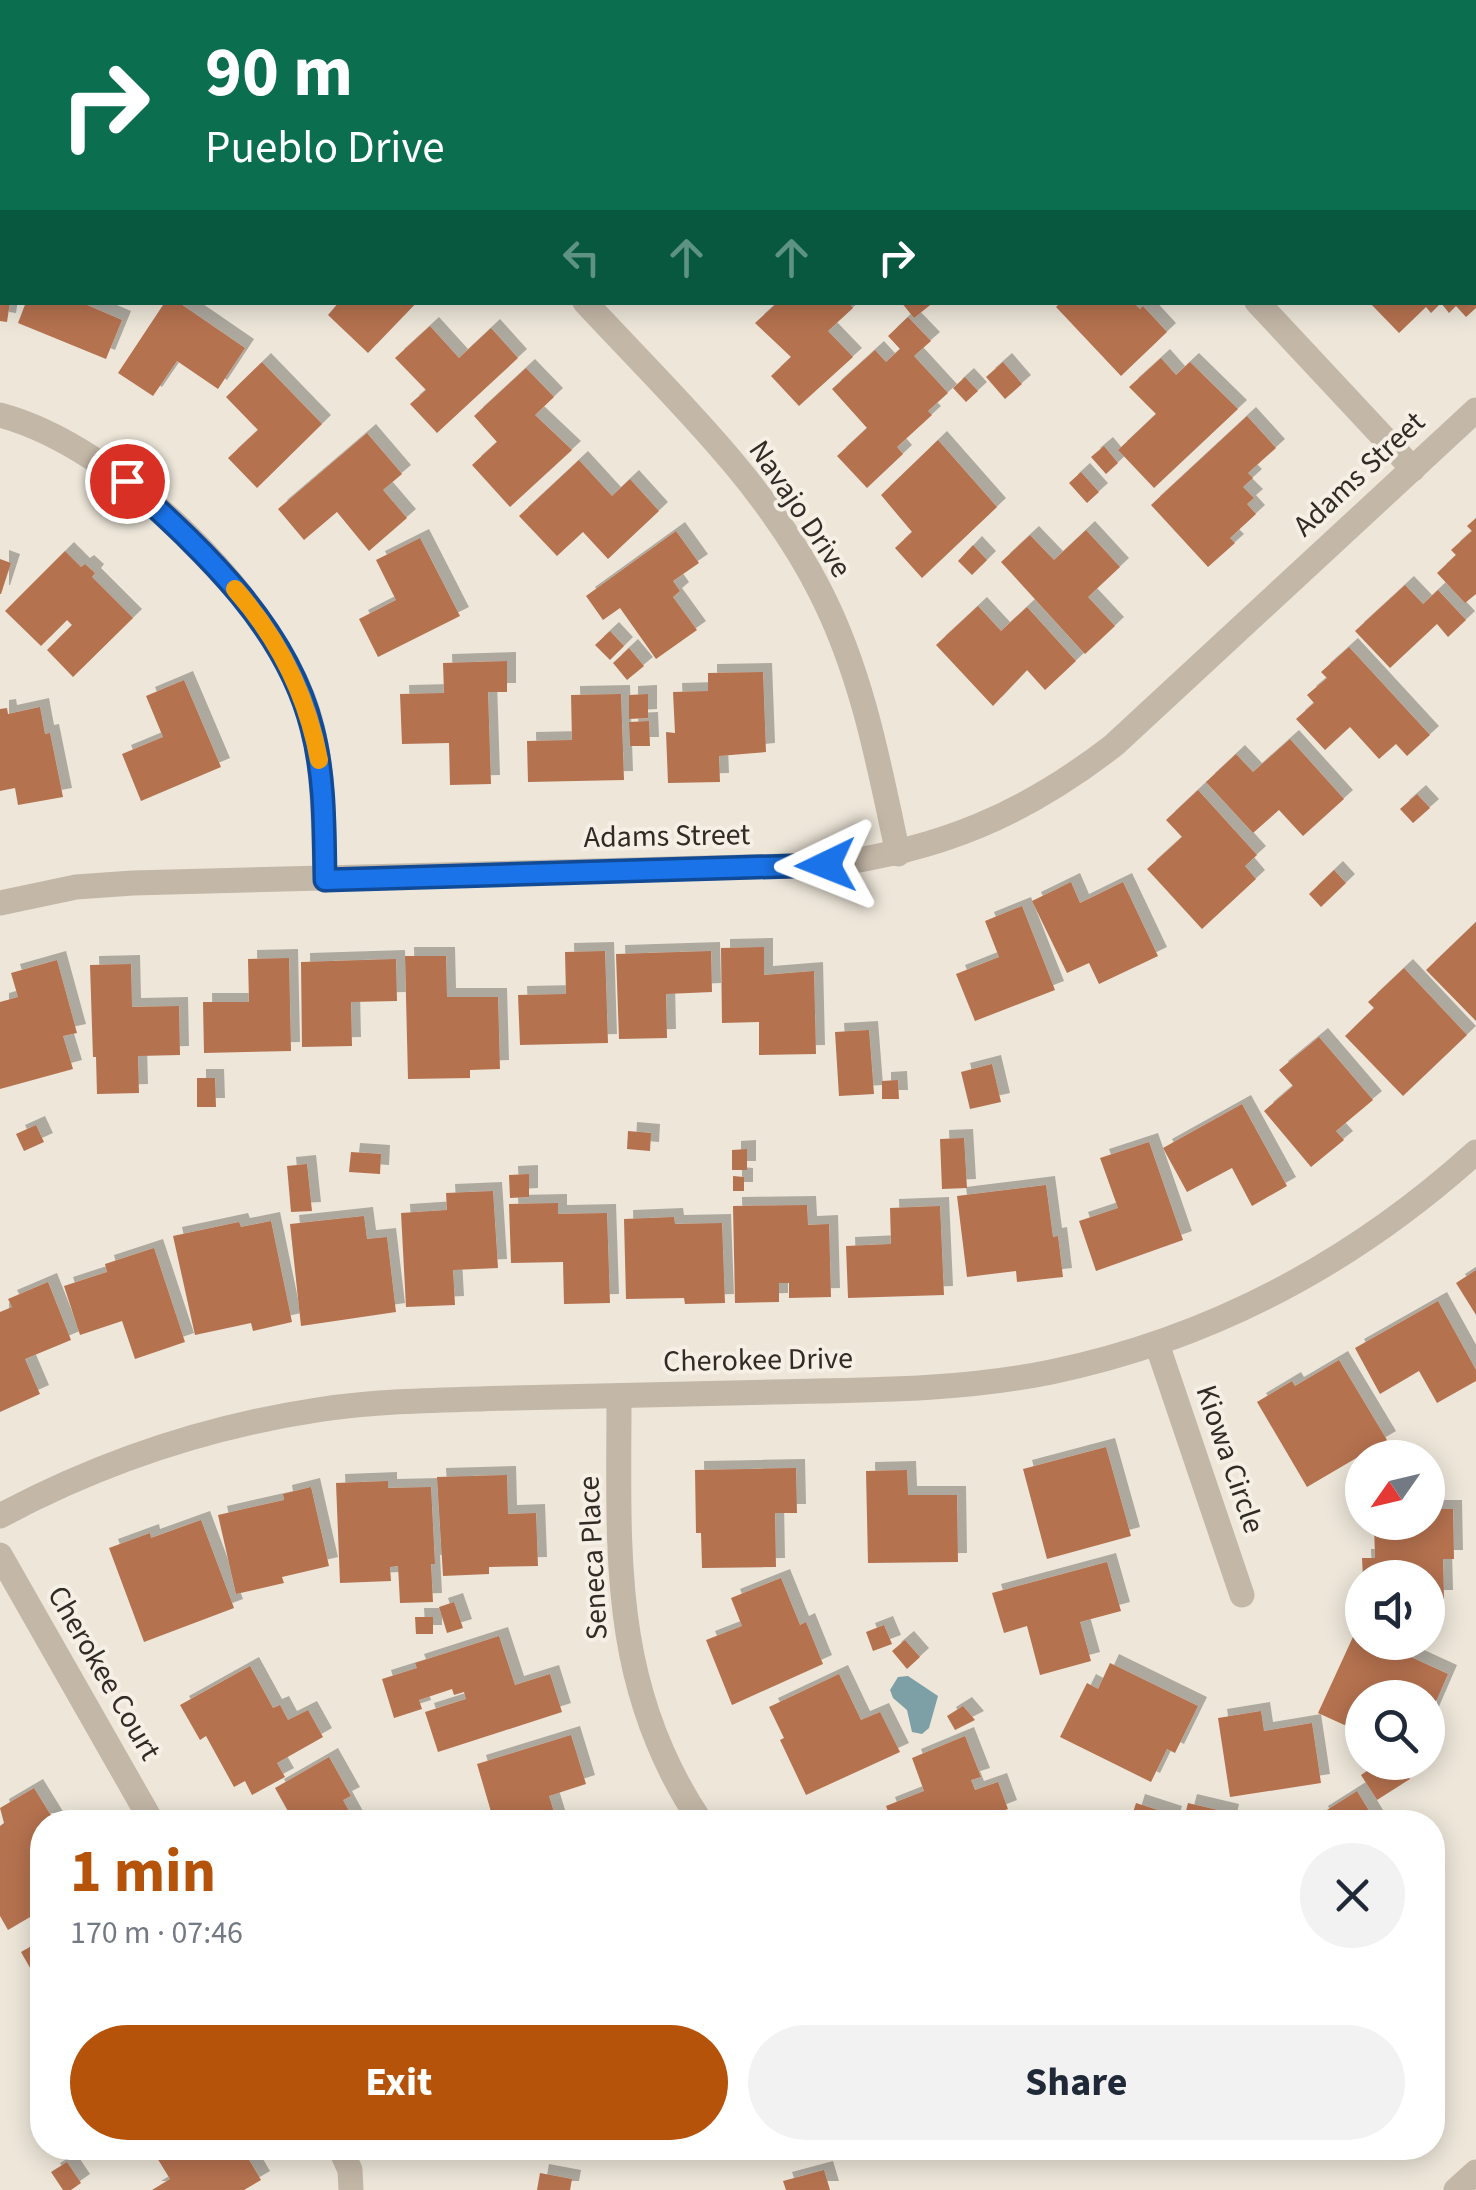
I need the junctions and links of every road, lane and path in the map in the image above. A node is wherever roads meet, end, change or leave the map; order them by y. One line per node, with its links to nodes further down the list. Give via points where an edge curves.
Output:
1 (587, 305): 6 (street, Navajo Drive, via 739,471 821,592 858,685)
2 (1260, 305): 5 (street)
3 (1476, 410): 5 (street, Adams Street)
4 (0, 415): 7 (street, via 55,436 127,481 262,622 294,677 313,729)
5 (1413, 469): 6 (street, Adams Street, via 1082,770 980,828)
6 (898, 854): 7 (street, Adams Street, via 826,865)
7 (325, 880): 8 (street, Adams Street, via 114,884)
8 (0, 902)
9 (1476, 1152): 10 (street, Cherokee Drive, via 1327,1266)
10 (1157, 1344): 11 (street, Cherokee Drive, via 1048,1372 937,1388); 14 (street, Kiowa Circle)
11 (619, 1396): 12 (street, Cherokee Drive, via 318,1410 144,1452); 16 (street, Seneca Place, via 619,1546 629,1646 656,1736)
12 (0, 1516)
13 (0, 1555): 15 (street, Cherokee Court)
14 (1242, 1595)
15 (145, 1810)
16 (695, 1810)
17 (345, 2160): 19 (street)
18 (1476, 2172): 20 (street)
19 (351, 2190)
20 (1456, 2190)

